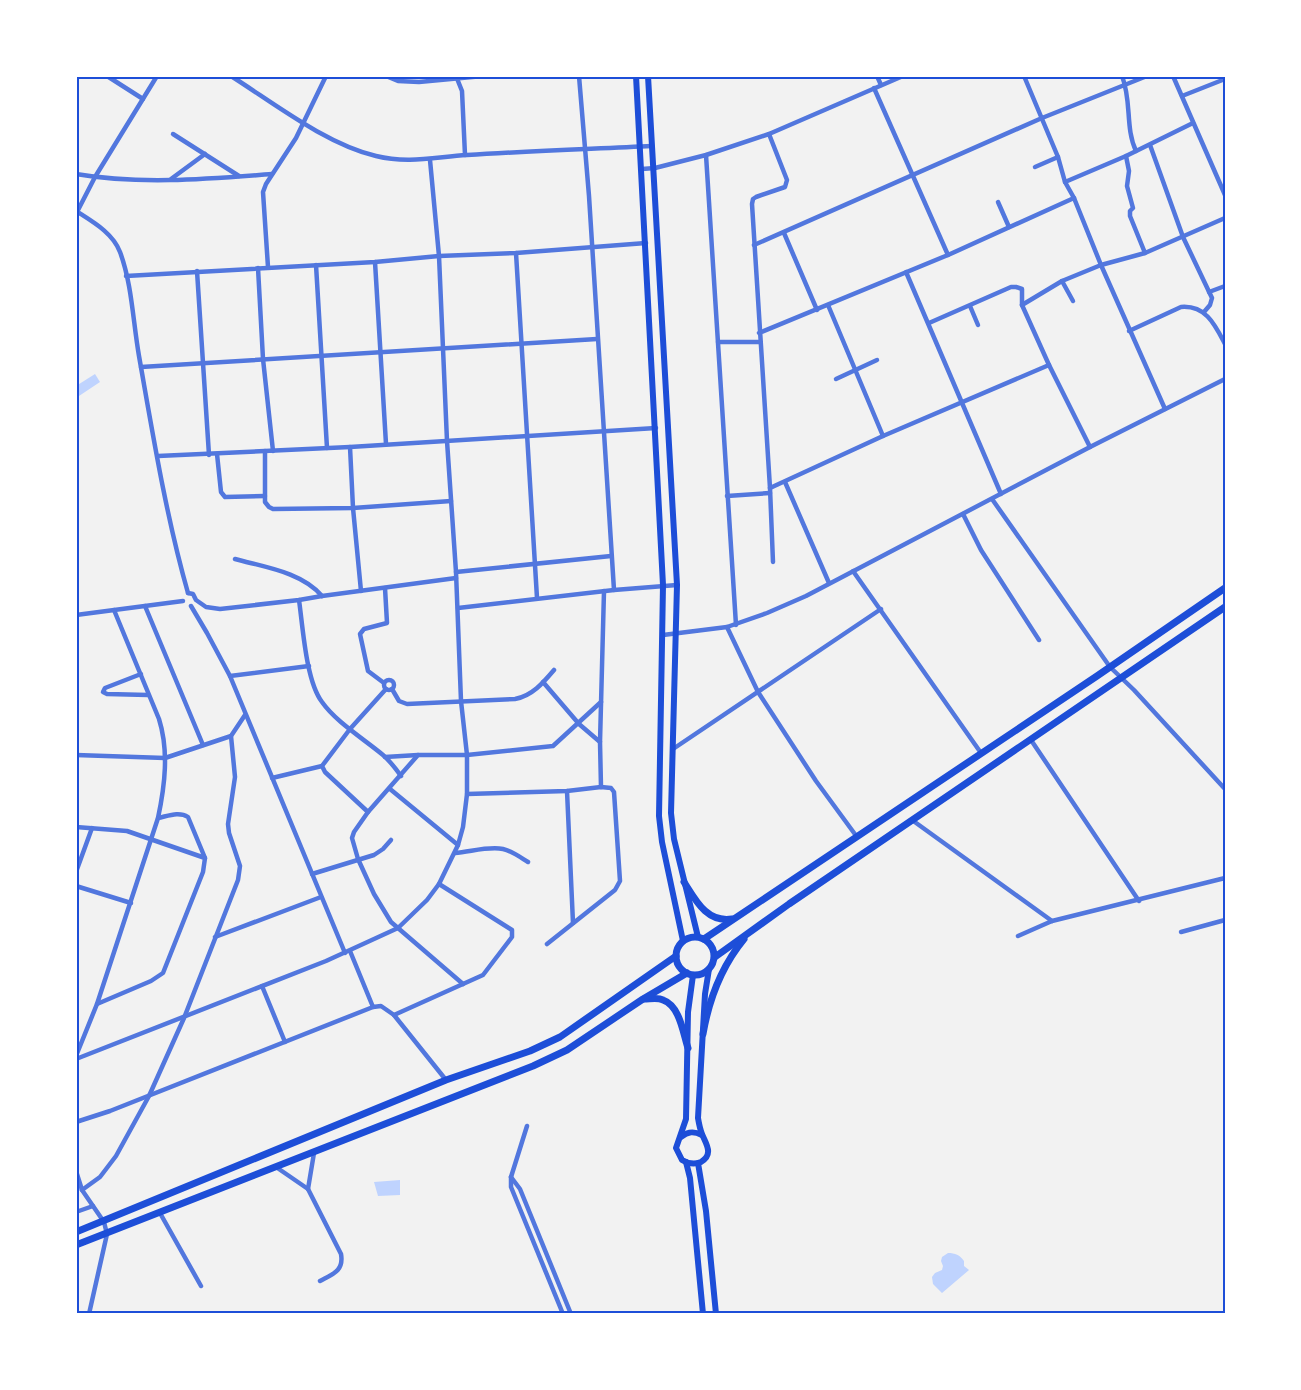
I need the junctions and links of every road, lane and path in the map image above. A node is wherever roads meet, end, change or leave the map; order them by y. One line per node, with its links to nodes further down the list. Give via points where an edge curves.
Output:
1 (107, 76): 22 (street)
2 (157, 76): 22 (street)
3 (231, 76): 24 (street)
4 (326, 76): 24 (street)
5 (386, 76): 16 (street, via 398,81 419,82)
6 (482, 76): 16 (street)
7 (579, 76): 31 (street)
8 (636, 76): 29 (main road)
9 (648, 76): 30 (main road)
10 (877, 76): 19 (street)
11 (903, 76): 19 (street)
12 (1024, 76): 23 (street)
13 (1122, 76): 18 (street)
14 (1147, 76): 18 (street)
15 (1173, 76): 21 (street)
16 (456, 77): 34 (street, via 462,91)
17 (1225, 79): 21 (street)
18 (1126, 85): 23 (street); 32 (street, via 1129,130)
19 (881, 86): 20 (street)
20 (874, 88): 27 (street); 44 (street)
21 (1182, 96): 25 (street)
22 (142, 99): 45 (street)
23 (1042, 118): 37 (street); 44 (street)
24 (304, 122): 38 (street, via 345,146 376,156); 43 (street)
25 (1193, 123): 28 (street); 49 (street)
26 (173, 134): 33 (street)
27 (769, 134): 35 (street); 58 (street, via 786,175 786,184 753,199)
28 (1150, 145): 32 (street); 56 (street)
29 (640, 146): 30 (street); 31 (street); 41 (main road)
30 (652, 146): 40 (main road)
31 (585, 149): 34 (street); 59 (street)
32 (1136, 151): 36 (street)
33 (204, 154): 46 (street); 47 (street)
34 (465, 155): 38 (street)
35 (706, 155): 40 (street); 86 (street)
36 (1126, 156): 48 (street); 61 (street, via 1127,186 1133,208 1130,216)
37 (1058, 157): 39 (street); 48 (street)
38 (430, 160): 63 (street)
39 (1035, 167)
40 (654, 168): 41 (street); 136 (main road)
41 (642, 169): 57 (main road)
42 (76, 174): 45 (street)
43 (272, 174): 46 (street); 67 (street, via 263,192)
44 (912, 175): 55 (street); 62 (street)
45 (95, 177): 47 (street); 52 (street)
46 (240, 177): 47 (street)
47 (170, 180)
48 (1065, 182): 50 (street)
49 (1225, 195)
50 (1074, 198): 54 (street); 66 (street)
51 (998, 202): 54 (street)
52 (76, 212): 71 (street, via 98,225 114,241)
53 (1225, 218): 56 (street)
54 (1009, 227): 62 (street)
55 (784, 233): 58 (street); 79 (street)
56 (1183, 237): 61 (street); 74 (street)
57 (646, 243): 59 (street); 103 (main road)
58 (754, 245): 84 (street)
59 (592, 246): 60 (street); 85 (street)
60 (516, 253): 63 (street); 88 (street)
61 (1145, 253): 66 (street)
62 (948, 255): 70 (street)
63 (438, 256): 64 (street); 90 (street)
64 (375, 262): 65 (street); 91 (street)
65 (316, 265): 67 (street); 92 (street)
66 (1101, 265): 72 (street); 83 (street)
67 (268, 267): 68 (street)
68 (258, 268): 69 (street); 93 (street)
69 (197, 271): 71 (street); 95 (street)
70 (906, 272): 76 (street); 81 (street)
71 (126, 276): 97 (street)
72 (1062, 280): 75 (street); 77 (street)
73 (1225, 286): 74 (street)
74 (1209, 292): 80 (street, via 1212,302)
75 (1073, 301)
76 (828, 305): 79 (street); 98 (street)
77 (1022, 305): 78 (street, via 1022,289 1016,287); 96 (street)
78 (970, 306): 81 (street); 82 (street)
79 (816, 310): 84 (street)
80 (1204, 312): 83 (street, via 1189,306 1181,307); 89 (street, via 1215,324)
81 (929, 323): 101 (street)
82 (978, 326)
83 (1130, 330): 102 (street)
84 (760, 333): 87 (street)
85 (597, 339): 88 (street); 104 (street)
86 (718, 342): 87 (street); 122 (street)
87 (760, 342): 118 (street)
88 (522, 344): 90 (street); 106 (street)
89 (1225, 344)
90 (443, 350): 91 (street); 107 (street)
91 (381, 354): 92 (street); 108 (street)
92 (322, 356): 93 (street); 111 (street)
93 (263, 359): 95 (street); 113 (street)
94 (877, 360): 98 (street)
95 (203, 364): 97 (street); 115 (street)
96 (1049, 365): 101 (street); 110 (street)
97 (142, 367): 116 (street)
98 (855, 371): 99 (street); 105 (street)
99 (836, 379)
100 (1225, 379): 102 (street)
101 (963, 402): 105 (street); 120 (street)
102 (1165, 408): 110 (street)
103 (656, 428): 104 (street); 135 (main road)
104 (604, 431): 106 (street); 127 (street)
105 (883, 436): 117 (street)
106 (527, 437): 107 (street); 130 (street)
107 (447, 441): 108 (street); 124 (street)
108 (386, 444): 109 (street)
109 (350, 447): 111 (street); 125 (street)
110 (1090, 447): 120 (street)
111 (327, 448): 113 (street)
112 (265, 451): 113 (street); 114 (street); 121 (street)
113 (273, 451)
114 (217, 454): 115 (street); 121 (street, via 222,495)
115 (209, 455): 116 (street)
116 (158, 456): 142 (street, via 177,557)
117 (785, 482): 118 (street); 134 (street)
118 (770, 488): 119 (street)
119 (770, 493): 122 (street); 129 (street)
120 (1001, 494): 123 (street)
121 (265, 496): 125 (street, via 266,505 273,509)
122 (727, 496): 155 (street)
123 (992, 499): 126 (street); 161 (street)
124 (451, 500): 125 (street); 132 (street)
125 (353, 508): 140 (street)
126 (962, 514): 131 (street); 159 (street, via 981,550)
127 (611, 556): 130 (street); 139 (street)
128 (235, 559): 143 (street, via 303,579)
129 (773, 562)
130 (535, 564): 132 (street); 144 (street)
131 (853, 571): 134 (street); 152 (street)
132 (456, 572): 133 (street)
133 (456, 578): 137 (street); 151 (street)
134 (829, 584): 155 (street)
135 (664, 585): 136 (street); 139 (street); 158 (main road)
136 (677, 585): 157 (main road)
137 (384, 588): 140 (street); 167 (street, via 387,623 364,629 360,634 368,671)
138 (1225, 588): 161 (main road)
139 (614, 590): 141 (street)
140 (361, 591): 143 (street)
141 (604, 591): 144 (street); 173 (street)
142 (188, 593): 145 (street); 147 (street)
143 (322, 596): 146 (street)
144 (537, 598): 151 (street)
145 (196, 600): 146 (street, via 214,609); 149 (street)
146 (299, 600): 160 (street)
147 (183, 601): 148 (street); 149 (street)
148 (145, 606): 153 (street); 180 (street)
149 (191, 606): 164 (street)
150 (1225, 607): 165 (main road)
151 (458, 608): 172 (street)
152 (881, 609): 170 (street); 182 (street)
153 (114, 610): 154 (street); 163 (street)
154 (76, 614)
155 (736, 625): 156 (street)
156 (727, 627): 157 (street); 170 (street)
157 (677, 633): 158 (street); 181 (main road)
158 (663, 635): 228 (main road, via 659,816)
159 (1039, 640)
160 (309, 666): 164 (street); 176 (street, via 322,703)
161 (1110, 667): 165 (street); 182 (main road)
162 (554, 670): 166 (street)
163 (141, 674): 171 (street); 171 (street, via 105,688 103,692)
164 (230, 676): 174 (street)
165 (1121, 678): 178 (main road); 193 (street)
166 (543, 682): 172 (street, via 524,697); 175 (street)
167 (384, 683): 168 (street); 169 (street, via 392,681)
168 (386, 689): 169 (street); 176 (street)
169 (392, 689): 172 (street, via 398,701 407,704)
170 (758, 692): 181 (street); 201 (street)
171 (148, 694): 187 (street, via 161,726)
172 (461, 701): 185 (street)
173 (601, 702): 175 (street); 179 (street)
174 (245, 715): 177 (street); 190 (street)
175 (578, 724): 179 (street); 185 (street, via 553,746)
176 (350, 729): 186 (street); 188 (street)
177 (231, 736): 180 (street); 226 (street, via 235,777 228,824 240,872)
178 (1032, 740): 198 (main road); 216 (street)
179 (600, 742): 191 (street)
180 (203, 745): 187 (street)
181 (673, 749): 212 (main road, via 671,812)
182 (982, 753): 201 (main road)
183 (76, 754): 187 (street)
184 (418, 755): 185 (street); 186 (street); 189 (street)
185 (466, 755): 195 (street)
186 (385, 757): 189 (street)
187 (165, 758): 197 (street)
188 (322, 766): 190 (street); 196 (street, via 324,772)
189 (401, 776): 192 (street)
190 (272, 778): 210 (street)
191 (601, 787): 194 (street); 221 (street, via 611,788 614,792 620,882 615,890)
192 (390, 789): 196 (street); 204 (street)
193 (1225, 789)
194 (568, 791): 195 (street); 221 (street)
195 (468, 794): 204 (street)
196 (368, 812): 207 (street, via 352,838)
197 (158, 818): 202 (street); 206 (street, via 177,814 188,817)
198 (912, 820): 220 (street); 223 (main road)
199 (76, 827): 200 (street)
200 (92, 828): 202 (street, via 127,831); 209 (street)
201 (857, 837): 218 (main road)
202 (152, 839): 206 (street); 217 (street)
203 (391, 840): 207 (street, via 379,852)
204 (458, 845): 205 (street)
205 (455, 853): 208 (street, via 497,848); 213 (street)
206 (204, 858): 239 (street, via 203,872 164,973)
207 (358, 859): 210 (street); 222 (street, via 381,908)
208 (528, 862)
209 (76, 872)
210 (312, 874): 215 (street)
211 (1225, 878): 216 (street)
212 (684, 882): 218 (main road, via 707,914); 227 (main road)
213 (439, 884): 222 (street); 236 (street, via 513,933 487,972)
214 (76, 886): 217 (street)
215 (322, 897): 226 (street); 231 (street)
216 (1139, 900): 220 (street)
217 (131, 903): 239 (street)
218 (733, 919): 227 (main road)
219 (1225, 920): 224 (street)
220 (1052, 921): 225 (street)
221 (573, 923): 229 (street)
222 (398, 928): 230 (street); 236 (street)
223 (750, 931): 233 (main road); 243 (main road, via 728,960 717,982)
224 (1181, 932)
225 (1018, 936)
226 (215, 937): 242 (street)
227 (701, 938): 228 (main road); 233 (main road, via 712,947)
228 (683, 941): 232 (main road)
229 (547, 944)
230 (350, 950): 231 (street); 240 (street)
231 (345, 953): 237 (street)
232 (676, 956): 235 (main road, via 679,966); 247 (main road, via 560,1037 530,1051)
233 (714, 957): 234 (main road)
234 (709, 969): 235 (main road); 243 (main road)
235 (690, 974): 238 (main road); 245 (main road)
236 (464, 984): 241 (street)
237 (262, 986): 242 (street); 244 (street)
238 (643, 999): 245 (main road, via 662,999 672,1005); 253 (main road, via 567,1050 533,1066)
239 (98, 1004): 246 (street)
240 (373, 1007): 241 (street, via 381,1006); 244 (street)
241 (394, 1015): 247 (street)
242 (184, 1018): 246 (street); 248 (street)
243 (702, 1034): 251 (main road, via 698,1118)
244 (285, 1042): 248 (street)
245 (688, 1048): 252 (main road, via 686,1119)
246 (76, 1057)
247 (446, 1080): 264 (main road)
248 (149, 1096): 249 (street); 260 (street, via 116,1156 100,1177)
249 (76, 1122)
250 (527, 1126): 258 (street)
251 (702, 1135): 252 (main road, via 690,1132); 255 (main road, via 709,1146 706,1157)
252 (680, 1138): 254 (main road, via 677,1152)
253 (314, 1152): 256 (main road); 259 (street)
254 (686, 1162): 255 (main road); 275 (main road)
255 (698, 1163): 276 (main road)
256 (276, 1167): 259 (street); 263 (main road)
257 (76, 1172): 260 (street)
258 (511, 1177): 270 (street, via 520,1189); 271 (street, via 512,1192)
259 (308, 1189): 268 (street, via 342,1259 337,1272)
260 (82, 1190): 261 (street)
261 (93, 1206): 262 (street); 264 (street)
262 (76, 1212)
263 (160, 1213): 266 (main road); 269 (street)
264 (104, 1222): 265 (main road); 266 (street)
265 (76, 1232)
266 (107, 1234): 267 (main road); 272 (street)
267 (76, 1245)
268 (320, 1281)
269 (201, 1286)
270 (568, 1307): 271 (street); 274 (street)
271 (562, 1312): 273 (street)
272 (89, 1314)
273 (555, 1314)
274 (571, 1314)
275 (704, 1314)
276 (716, 1314)

